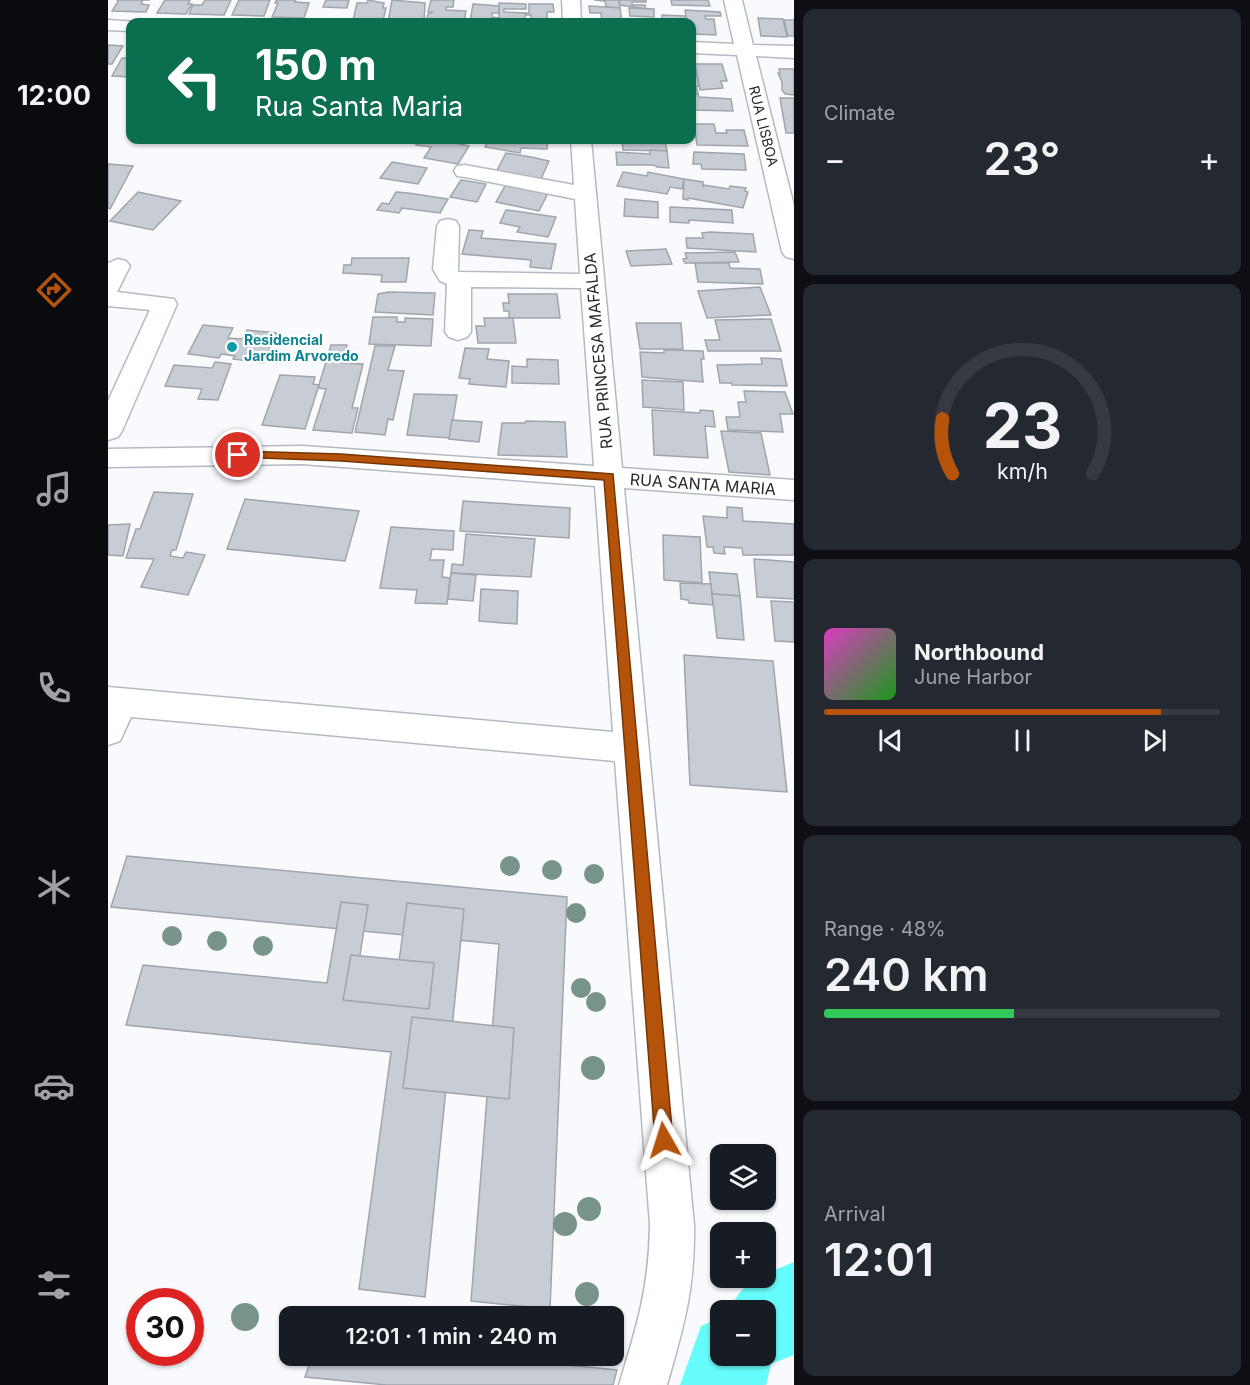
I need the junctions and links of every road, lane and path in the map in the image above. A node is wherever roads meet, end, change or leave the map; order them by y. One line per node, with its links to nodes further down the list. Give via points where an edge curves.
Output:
1 (571, 0): 3 (street)
2 (733, 0): 7 (street, RUA LISBOA)
3 (572, 18)
4 (108, 25): 5 (street)
5 (126, 26)
6 (696, 48): 7 (street)
7 (745, 50): 8 (street); 13 (street, RUA LISBOA, via 777,146)
8 (794, 52)
9 (581, 144): 11 (street, RUA PRINCESA MAFALDA)
10 (465, 171): 11 (street)
11 (585, 195): 16 (street, RUA PRINCESA MAFALDA)
12 (448, 226): 15 (street, via 445,269 448,276)
13 (794, 252)
14 (118, 266): 17 (street)
15 (459, 280): 16 (street); 19 (street)
16 (593, 281): 22 (street, RUA PRINCESA MAFALDA)
17 (108, 288)
18 (108, 299): 20 (street, via 165,304)
19 (458, 332)
20 (108, 431)
21 (108, 458): 22 (street, RUA SANTA MARIA, via 292,455)
22 (609, 477): 23 (street, RUA SANTA MARIA); 25 (street, RUA PRINCESA MAFALDA)
23 (794, 490)
24 (112, 711): 25 (street)
25 (631, 748): 26 (street, RUA PRINCESA MAFALDA, via 669,1181 671,1248 667,1301)
26 (643, 1385)

